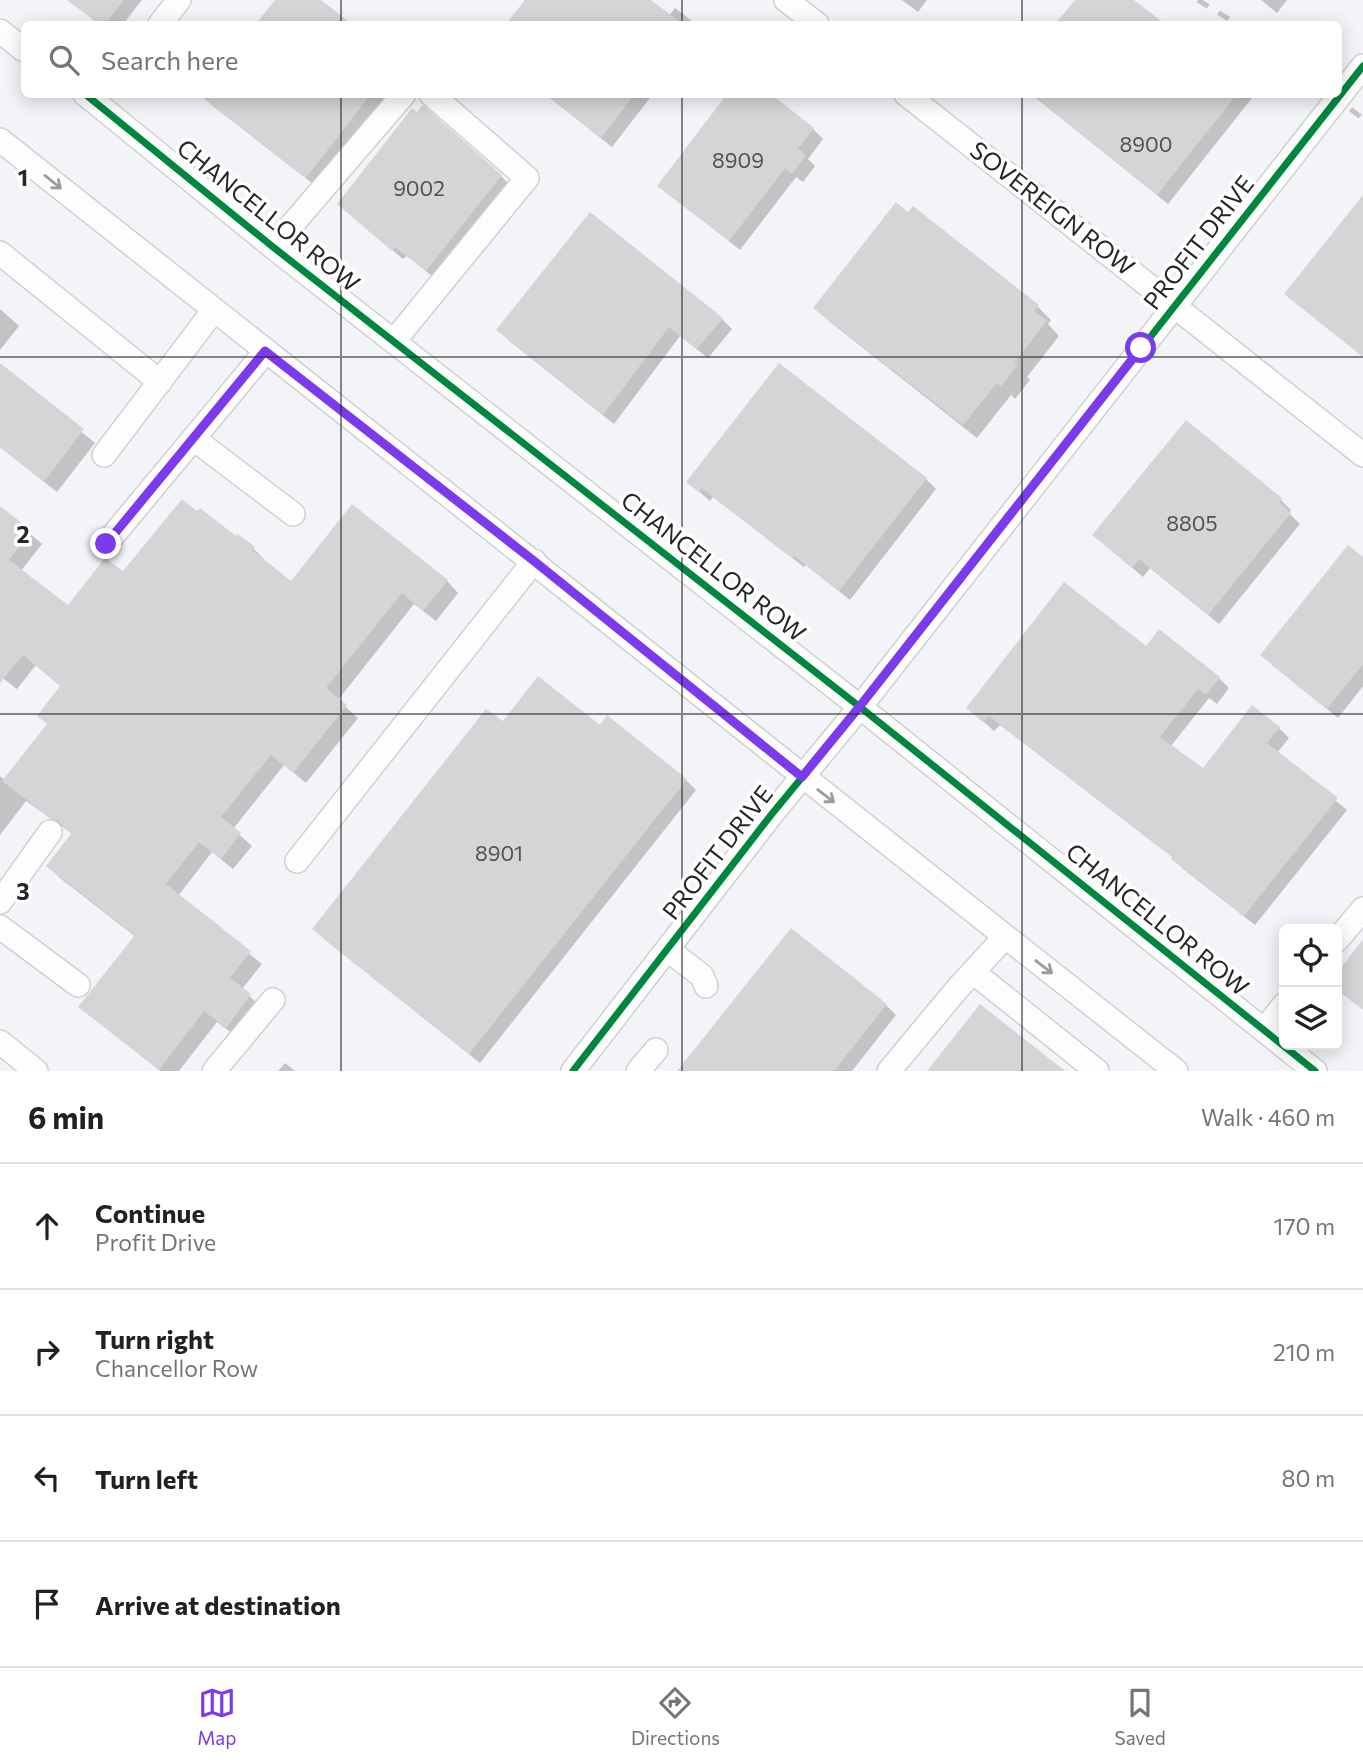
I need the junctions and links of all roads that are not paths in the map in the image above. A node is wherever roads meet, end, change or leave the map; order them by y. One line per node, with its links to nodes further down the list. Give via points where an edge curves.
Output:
1 (179, 0): 3 (street)
2 (786, 0): 4 (street)
3 (162, 21)
4 (813, 21)
5 (0, 31): 6 (street)
6 (21, 48)
7 (1363, 66): 8 (street, PROFIT DRIVE)
8 (1342, 93)
9 (96, 98): 15 (street, CHANCELLOR ROW)
10 (401, 98): 15 (street)
11 (436, 98): 19 (street, via 527,177)
12 (911, 98): 17 (street, SOVEREIGN ROW)
13 (1338, 98): 17 (street, PROFIT DRIVE)
14 (3, 147): 18 (street, one-way to 18)
15 (273, 247): 19 (street, CHANCELLOR ROW)
16 (0, 253): 21 (street)
17 (1175, 306): 24 (street, SOVEREIGN ROW); 28 (street, PROFIT DRIVE)
18 (214, 310): 20 (street); 21 (street)
19 (394, 341): 28 (street, CHANCELLOR ROW)
20 (265, 351): 22 (street); 27 (street)
21 (160, 382): 23 (street)
22 (194, 439): 25 (street); 26 (street)
23 (104, 455)
24 (1363, 455)
25 (293, 514)
26 (106, 544)
27 (534, 561): 29 (street); 31 (street)
28 (860, 706): 29 (street, PROFIT DRIVE); 43 (street, CHANCELLOR ROW)
29 (802, 777): 36 (street, one-way to 36); 37 (street, PROFIT DRIVE)
30 (50, 832): 32 (street)
31 (298, 861)
32 (0, 902)
33 (1363, 909): 35 (street)
34 (0, 927): 39 (street)
35 (1342, 934)
36 (1005, 937): 38 (street); 52 (street, one-way to 52)
37 (668, 950): 40 (street, via 702,976); 46 (street, PROFIT DRIVE)
38 (974, 972): 50 (street); 51 (street)
39 (78, 985)
40 (706, 986)
41 (273, 1000): 48 (street)
42 (1279, 1011): 43 (street)
43 (1264, 1030): 53 (street, CHANCELLOR ROW)
44 (0, 1042): 47 (street)
45 (656, 1050): 49 (street)
46 (575, 1070)
47 (36, 1071)
48 (214, 1071)
49 (638, 1071)
50 (889, 1071)
51 (1097, 1071)
52 (1176, 1071)
53 (1315, 1071)

